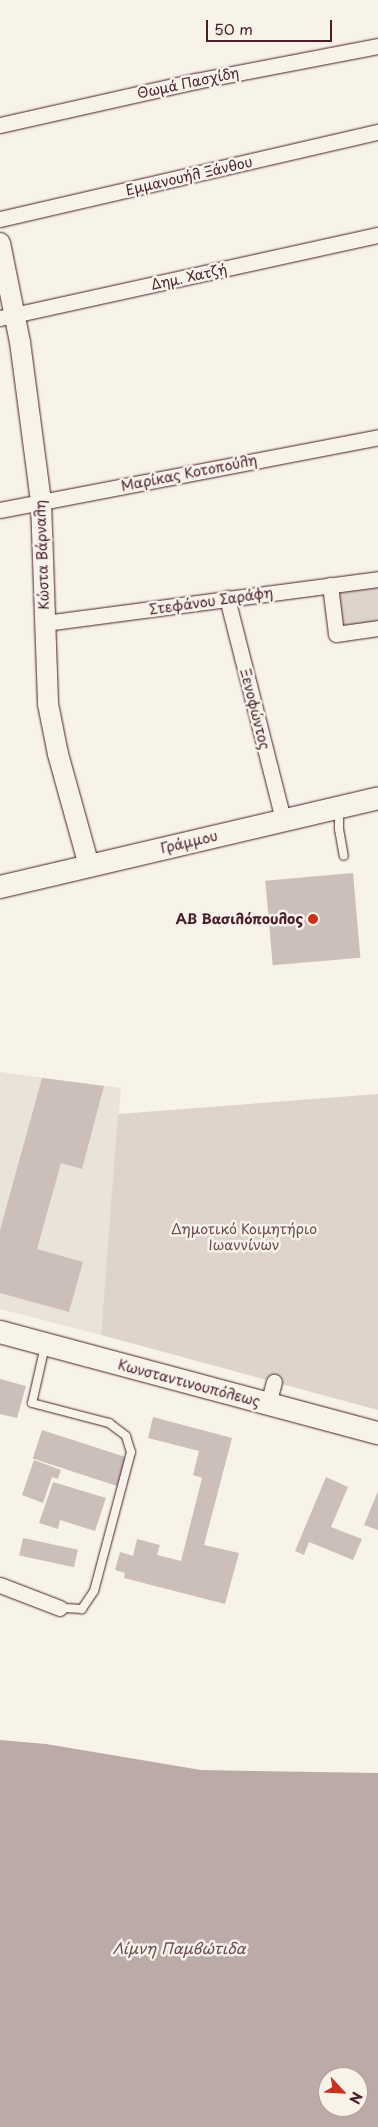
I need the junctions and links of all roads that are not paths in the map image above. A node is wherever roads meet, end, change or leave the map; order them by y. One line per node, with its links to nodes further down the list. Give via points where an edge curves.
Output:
1 (378, 46): 2 (street, Θωμά Πασχίδη, via 196,81)
2 (0, 124)
3 (378, 132): 4 (street, Εμμανουήλ Ξάνθου)
4 (0, 220)
5 (378, 235): 7 (street, Δημ. Χατζή)
6 (0, 243): 7 (street, Κώστα Βάρναλη)
7 (8, 317): 9 (street, Κώστα Βάρναλη)
8 (378, 437): 9 (street, Μαρίκας Κοτοπούλη)
9 (41, 502): 10 (street, Μαρίκας Κοτοπούλη); 14 (street, Κώστα Βάρναλη)
10 (0, 510)
11 (378, 579): 12 (street, Στεφάνου Σαράφη)
12 (330, 585): 13 (street, Στεφάνου Σαράφη); 15 (street, via 336,634)
13 (227, 598): 14 (street, Στεφάνου Σαράφη); 18 (street, Ξενοφώντος)
14 (45, 623): 20 (street, Κώστα Βάρναλη, via 45,674 51,721)
15 (378, 628)
16 (378, 798): 17 (main road, Γράμμου)
17 (340, 807): 18 (main road, Γράμμου); 19 (lane, via 339,829)
18 (283, 819): 20 (main road, Γράμμου)
19 (344, 856)
20 (88, 866): 21 (main road, Γράμμου)
21 (0, 887)
22 (0, 1332): 23 (main road, Κωνσταντινουπόλεως)
23 (46, 1344): 25 (main road, Κωνσταντινουπόλεως); 28 (lane, via 32,1403 109,1423 126,1436 131,1452 94,1591 82,1609)
24 (274, 1382): 25 (street)
25 (268, 1404): 26 (main road, Κωνσταντινουπόλεως)
26 (378, 1433)
27 (0, 1585): 28 (street)
28 (60, 1608)

